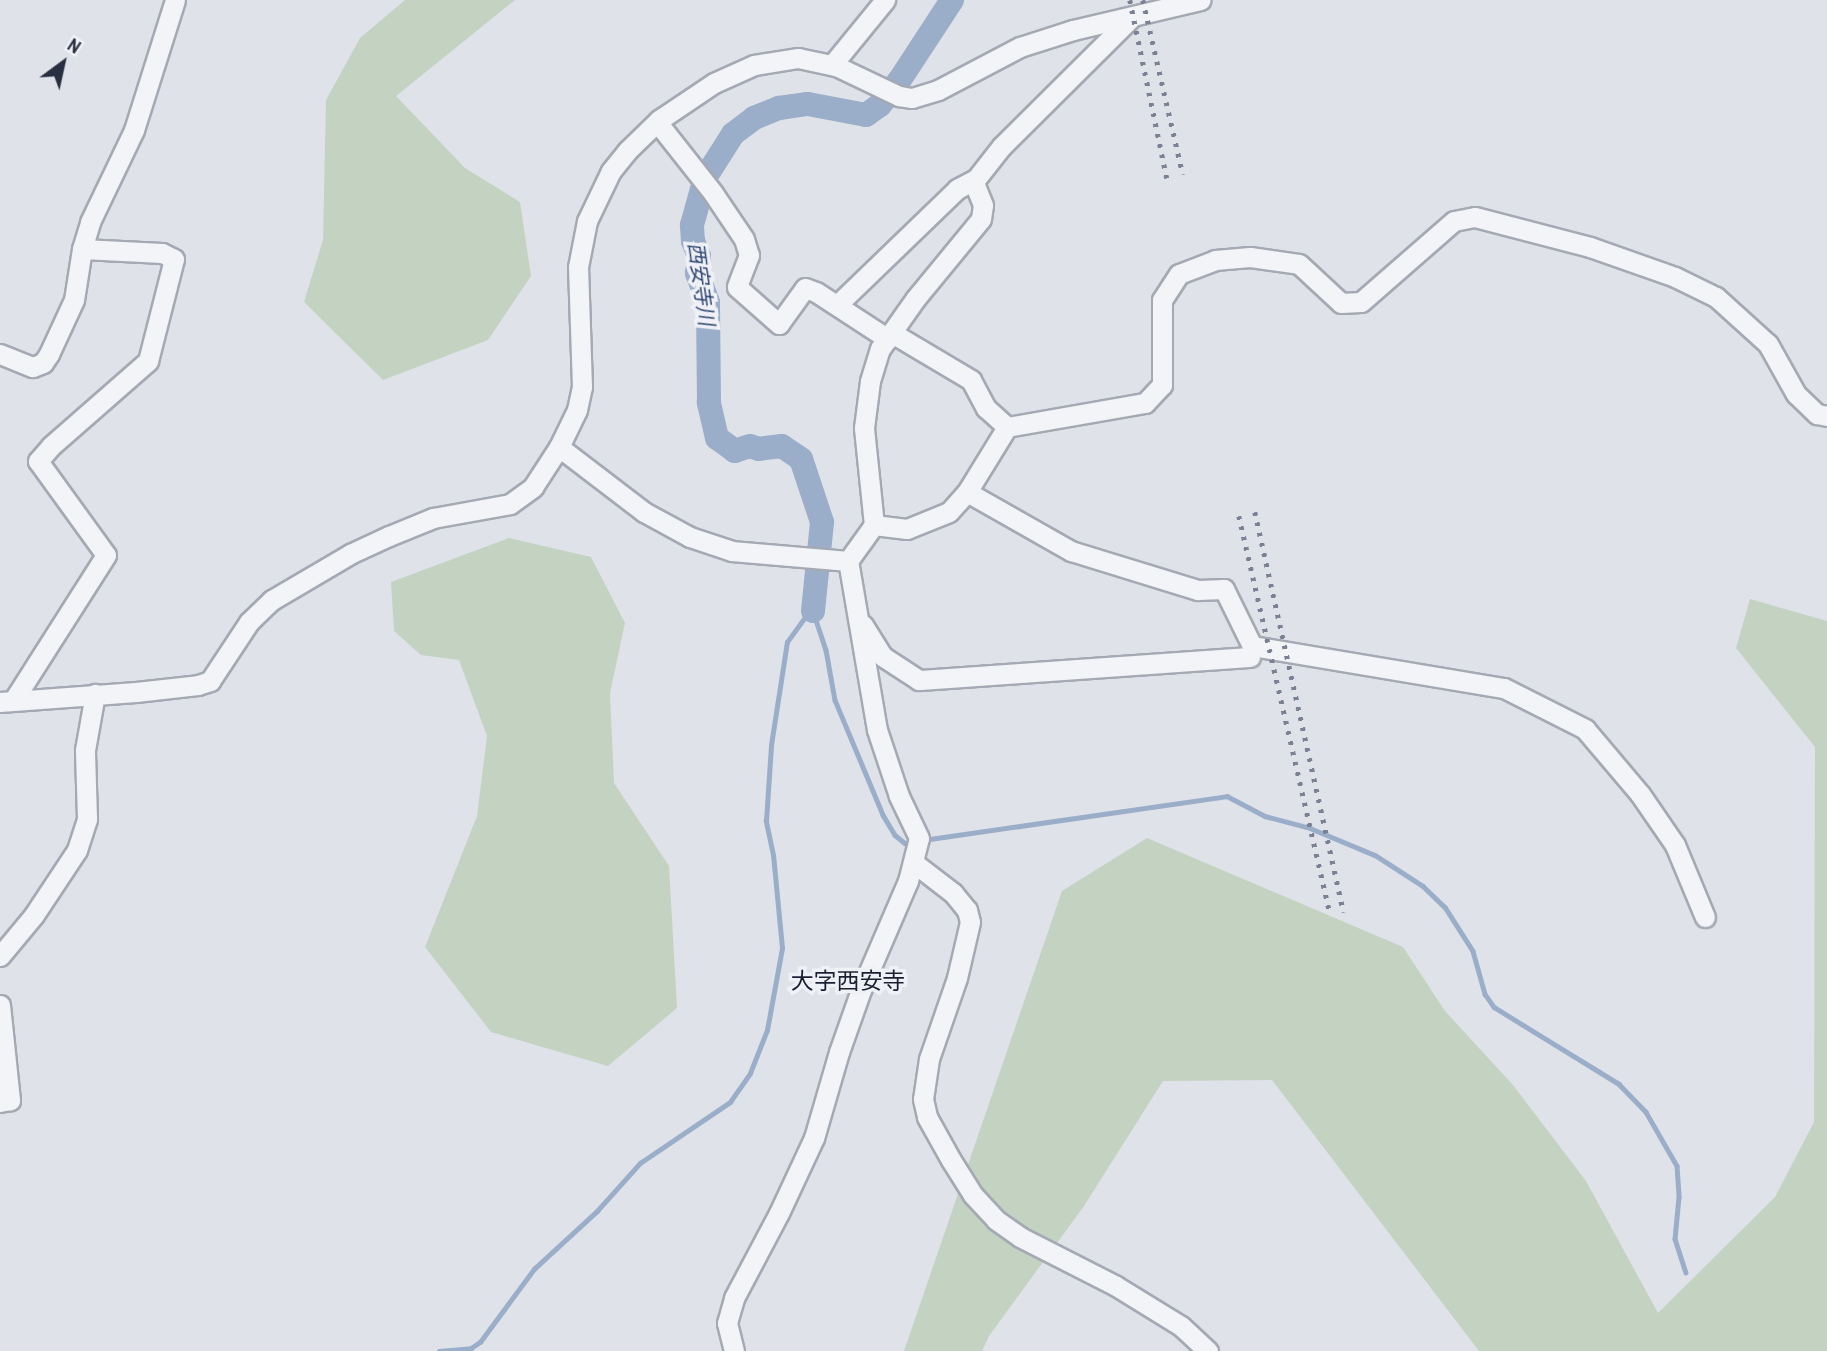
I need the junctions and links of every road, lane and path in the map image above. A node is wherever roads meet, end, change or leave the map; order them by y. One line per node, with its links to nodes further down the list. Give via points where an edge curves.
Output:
1 (175, 0): 8 (street, via 134,130)
2 (885, 0): 5 (street)
3 (1201, 0): 4 (street)
4 (1133, 17): 5 (street, via 1020,47 938,90 912,98); 7 (street, via 1002,146)
5 (832, 65): 6 (street, via 798,58 754,65 713,83)
6 (657, 122): 9 (street, via 744,239 749,255 737,287 779,324 805,288); 14 (street, via 611,171 587,220 578,267 582,387 577,410)
7 (976, 179): 9 (street, via 957,189); 10 (street, via 983,205 981,219)
8 (82, 249): 11 (street, via 74,300 43,363 33,367); 21 (street, via 162,253 174,259 148,361 38,461 106,555)
9 (837, 305): 10 (street)
10 (890, 336): 13 (street, via 971,380 986,408); 16 (street, via 880,349 870,381 864,428)
11 (0, 354)
12 (1827, 416): 13 (street, via 1817,414 1796,394 1768,344 1716,297 1590,247 1475,217 1454,222 1361,302 1341,303 1299,264 1238,258 1215,260 1179,274 1162,300 1162,385 1145,403)
13 (1007, 427): 15 (street)
14 (559, 447): 17 (street, via 644,512 690,537 732,551); 20 (street, via 533,487 510,504 433,518 350,554 272,600 248,622 210,681)
15 (967, 492): 16 (street, via 949,512 907,529); 23 (street, via 1071,551 1198,590 1224,589 1252,646 1504,688 1585,729 1640,794 1675,845)
16 (874, 525): 17 (street)
17 (848, 561): 18 (street)
18 (859, 617): 19 (street, via 883,656 919,680); 22 (street, via 877,730 919,838)
19 (1250, 657)
20 (95, 694): 21 (street); 24 (street, via 85,750 87,819 77,850)
21 (6, 702)
22 (914, 863): 27 (street, via 861,990 814,1138 734,1298 727,1323); 28 (street, via 953,893 970,922 957,978 929,1059 923,1099 927,1117 950,1160 996,1220 1181,1326)
23 (1705, 917)
24 (0, 956)
25 (0, 1005): 26 (street, via 10,1100)
26 (0, 1102)
27 (734, 1351)
28 (1208, 1351)

